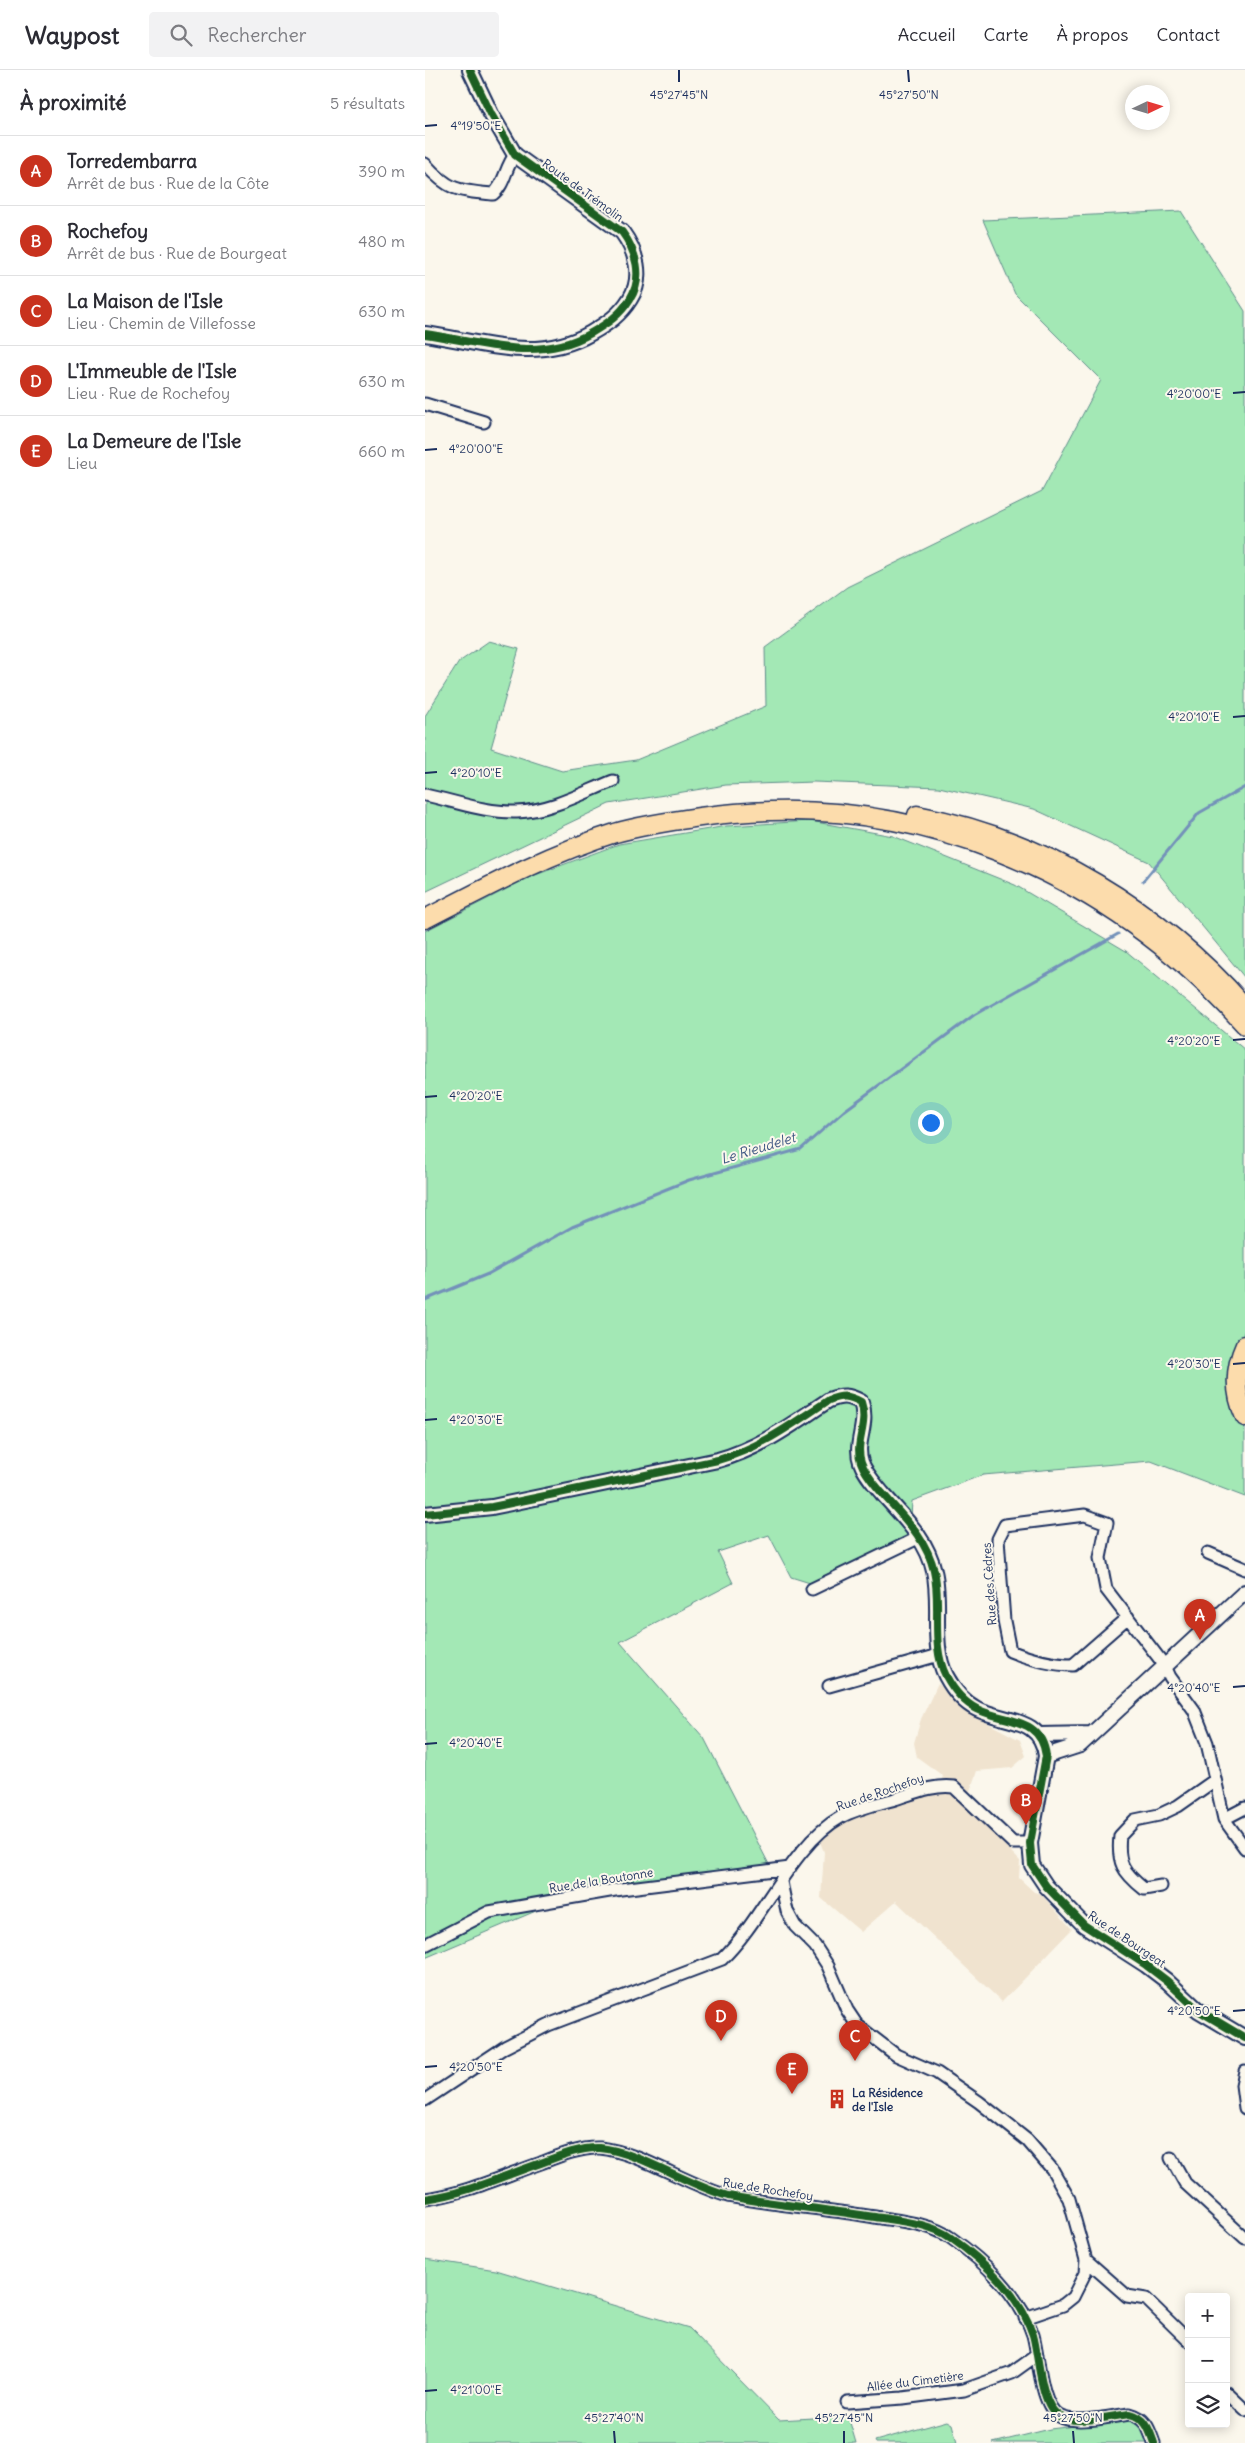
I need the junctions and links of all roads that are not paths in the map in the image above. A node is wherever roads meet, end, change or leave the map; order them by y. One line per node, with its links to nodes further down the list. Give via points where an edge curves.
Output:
1 (470, 70): 2 (street, Route de Trémolin)
2 (515, 155): 3 (street, via 493,194 457,191); 4 (street, Route de Trémolin, via 622,232 636,257 636,290 614,320 576,342 540,350 509,350)
3 (425, 164)
4 (425, 334)
5 (425, 404): 6 (street)
6 (484, 422)
7 (613, 781): 8 (street, via 554,805 517,812 480,808)
8 (425, 795)
9 (425, 907): 11 (highway, via 532,852 604,826 641,817 733,802 816,802 866,807 946,820 1060,864 1126,901 1172,936 1222,981)
10 (425, 919): 12 (highway, via 531,865 617,833 668,821 743,810 830,811 925,828 1000,851 1039,868 1104,904 1145,933 1194,973)
11 (1245, 1007)
12 (1245, 1024)
13 (1245, 1345): 14 (highway, via 1237,1372 1238,1398)
14 (1245, 1417)
15 (425, 1514): 16 (street, via 492,1506 743,1453 841,1395 861,1402 865,1422 861,1461 870,1479)
16 (920, 1537): 19 (street); 22 (street, via 935,1571)
17 (1208, 1553): 18 (street)
18 (1245, 1569)
19 (811, 1588)
20 (1245, 1592): 23 (street)
21 (1128, 1617): 21 (street, Rue des Cèdres, via 1106,1589 1100,1558 1107,1523 1085,1515 1005,1525 998,1539 1009,1651 1030,1659 1073,1665); 23 (street, Rue des Cèdres)
22 (939, 1655): 24 (street); 26 (street, via 945,1675 959,1696 976,1709 1028,1726)
23 (1165, 1666): 25 (street); 28 (street, Rue des Cèdres, via 1195,1710)
24 (829, 1686)
25 (1092, 1734): 26 (street); 27 (street, via 1080,1745)
26 (1039, 1735): 27 (street, Rue de Bourgeat)
27 (1045, 1756): 31 (street, Rue de Bourgeat)
28 (1215, 1780): 30 (street, Rue des Cèdres); 35 (street, via 1178,1806 1159,1815 1135,1820 1120,1836 1118,1856 1127,1875 1144,1889)
29 (1245, 1808): 30 (street)
30 (1224, 1819): 32 (street)
31 (1030, 1843): 33 (street, Rue de Rochefoy, via 1013,1843 954,1787 944,1786 841,1817 817,1836); 37 (street, Rue de Bourgeat, via 1032,1865 1046,1886 1084,1925 1167,1980 1198,2010)
32 (1245, 1848)
33 (790, 1868): 34 (street, Rue de Rochefoy); 36 (street, Rue de la Boutonne, via 621,1889 489,1912)
34 (781, 1882): 39 (street, Rue de Rochefoy, via 739,1944 723,1960 548,2025 505,2047); 44 (street, via 787,1911 795,1926 815,1946 828,1966 857,2025 896,2055 937,2073 979,2102 1027,2140 1052,2169 1069,2199)
35 (1161, 1886)
36 (425, 1945)
37 (1245, 2038)
38 (1245, 2071): 40 (street, via 1242,2085)
39 (425, 2100)
40 (1245, 2108)
41 (1171, 2158): 43 (street, via 1185,2183)
42 (425, 2199): 45 (street, Rue de Rochefoy, via 447,2196 568,2153 598,2148 620,2152 728,2196 917,2224 949,2236 999,2280)
43 (1245, 2238)
44 (1086, 2260): 45 (street, via 1085,2274 1073,2297 1063,2305); 46 (street, via 1127,2296 1146,2299)
45 (1025, 2318): 47 (street, Rue de Rochefoy, via 1033,2334)
46 (1187, 2338)
47 (1037, 2355): 49 (street, Allée du Cimetière, via 1012,2373 964,2390); 51 (street, Rue de Rochefoy, via 1047,2402 1055,2413 1077,2420 1138,2416 1147,2424)
48 (1230, 2396): 50 (street)
49 (847, 2402)
50 (1245, 2410)
51 (1153, 2443)

